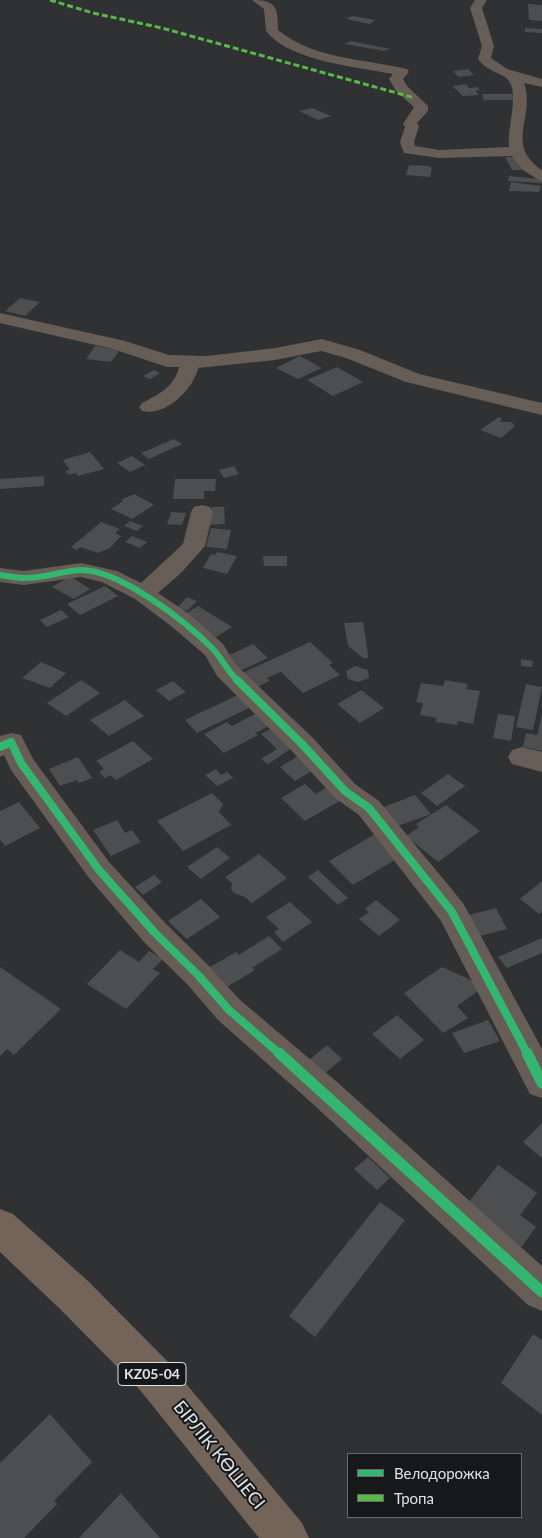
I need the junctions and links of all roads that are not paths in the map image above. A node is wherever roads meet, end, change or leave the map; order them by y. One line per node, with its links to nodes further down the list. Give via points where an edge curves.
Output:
1 (258, 0): 5 (street, via 268,4 272,31 284,42 312,52 402,72 396,79 398,84 421,106 421,111 410,124 409,150 439,154)
2 (481, 0): 3 (street, via 476,8 488,46 484,59 491,67)
3 (512, 74): 4 (street); 5 (street, via 519,91 515,122)
4 (542, 83)
5 (517, 151): 6 (street, via 521,160)
6 (542, 177)
7 (0, 318): 8 (street, via 118,344 168,361)
8 (189, 362): 9 (street, via 189,370 175,392); 10 (street, via 275,354 322,345 413,378)
9 (149, 407)
10 (542, 409)
11 (202, 512): 13 (street, via 194,546)
12 (0, 575): 13 (street, via 24,578 80,570 109,576)
13 (143, 594): 15 (street, via 214,650 226,670 345,790 370,808 452,912)
14 (4, 742): 17 (street, via 99,870 229,1010 325,1093)
15 (542, 1083)
16 (0, 1227): 18 (main road, БІРЛІК КӨШЕСІ / KZ05-04, via 74,1295 154,1376)
17 (542, 1292)
18 (287, 1538)

